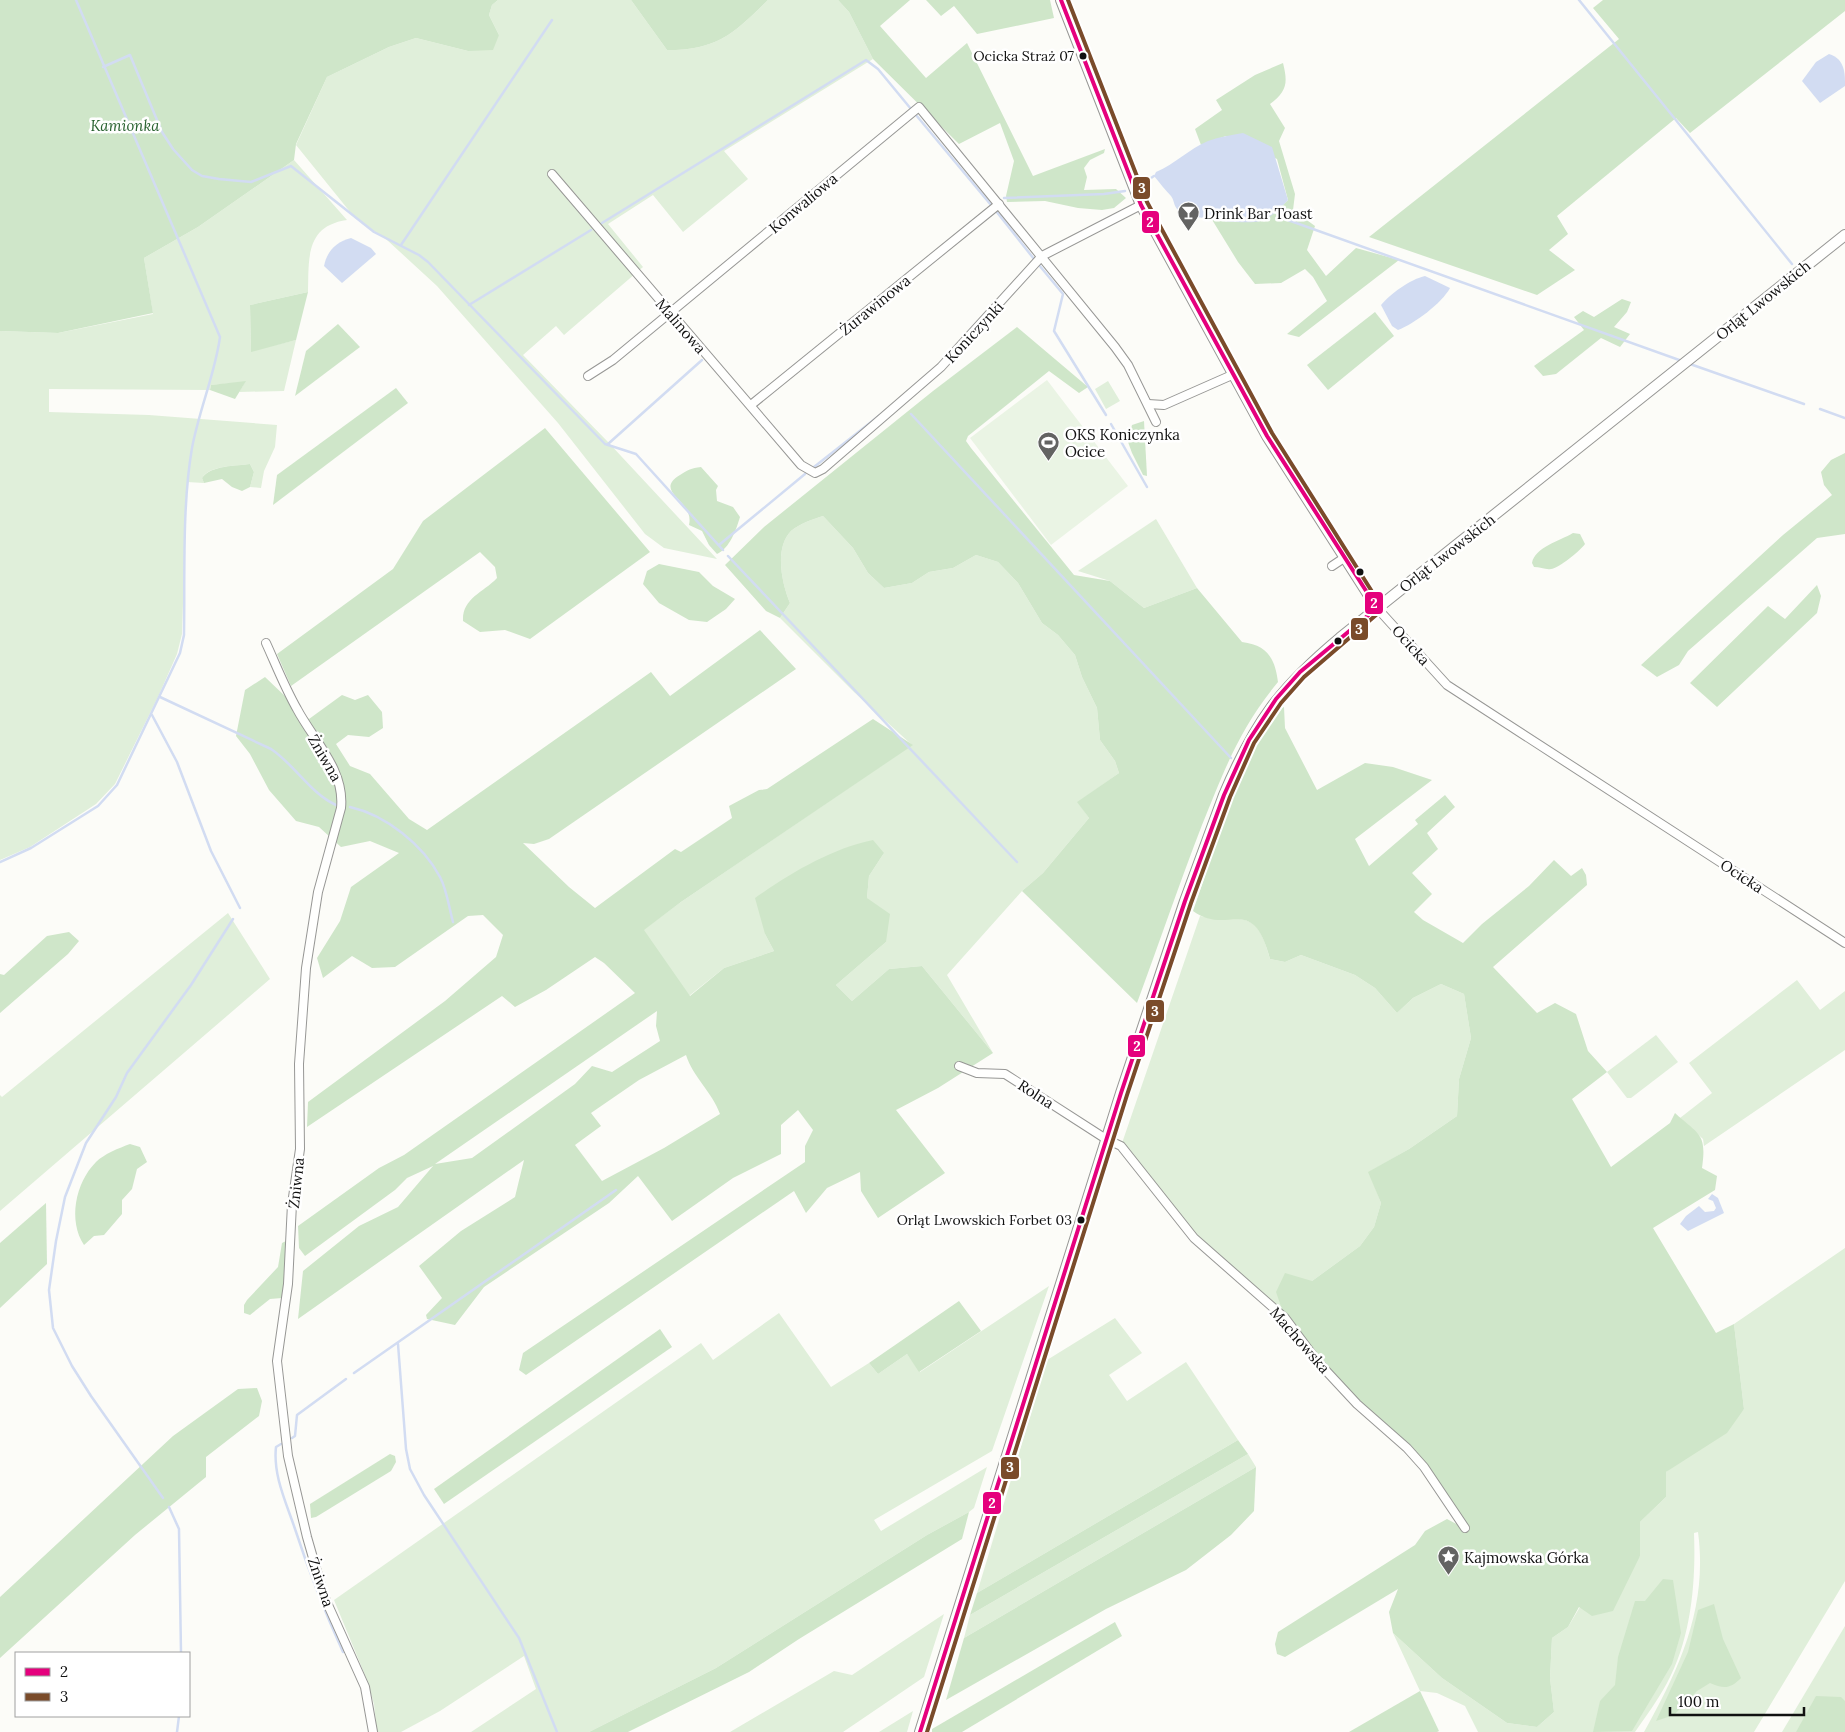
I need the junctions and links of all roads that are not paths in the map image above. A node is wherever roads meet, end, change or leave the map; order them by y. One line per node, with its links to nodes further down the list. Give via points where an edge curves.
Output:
1 (1061, 0): 4 (street, Ocicka)
2 (552, 174): 7 (street, Malinowa)
3 (999, 204): 6 (street); 7 (street, Konwaliowa, via 919,106); 11 (street, Żurawinowa)
4 (1141, 206): 6 (street, Koniczynki); 8 (street, Ocicka)
5 (1845, 235): 16 (street, Orląt Lwowskich)
6 (1042, 256): 10 (street, via 1115,347); 13 (street, Koniczynki, via 941,367)
7 (670, 314): 9 (street, Konwaliowa); 11 (street, Malinowa)
8 (1232, 375): 10 (street, via 1164,405); 14 (street, Ocicka)
9 (588, 376)
10 (1148, 404): 12 (street)
11 (751, 405): 13 (street, Malinowa, via 801,465)
12 (1156, 422)
13 (815, 473)
14 (1344, 558): 15 (street); 16 (street, Ocicka)
15 (1332, 566)
16 (1377, 608): 18 (street, Ocicka, via 1447,685); 20 (street, Orląt Lwowskich, via 1300,672 1276,699 1249,740 1196,870)
17 (266, 643): 22 (street, Żniwna, via 297,710 338,776 342,797 318,892 306,968 299,1064 300,1149 277,1361 288,1456 301,1513 324,1596 365,1687)
18 (1845, 943)
19 (959, 1066): 20 (street, Rolna, via 977,1072 1005,1074)
20 (1106, 1139): 21 (street, Machowska, via 1121,1146 1194,1238 1285,1318 1317,1362 1357,1404 1407,1448); 23 (street, Orląt Lwowskich)
21 (1466, 1528)
22 (373, 1732)
23 (920, 1732)

